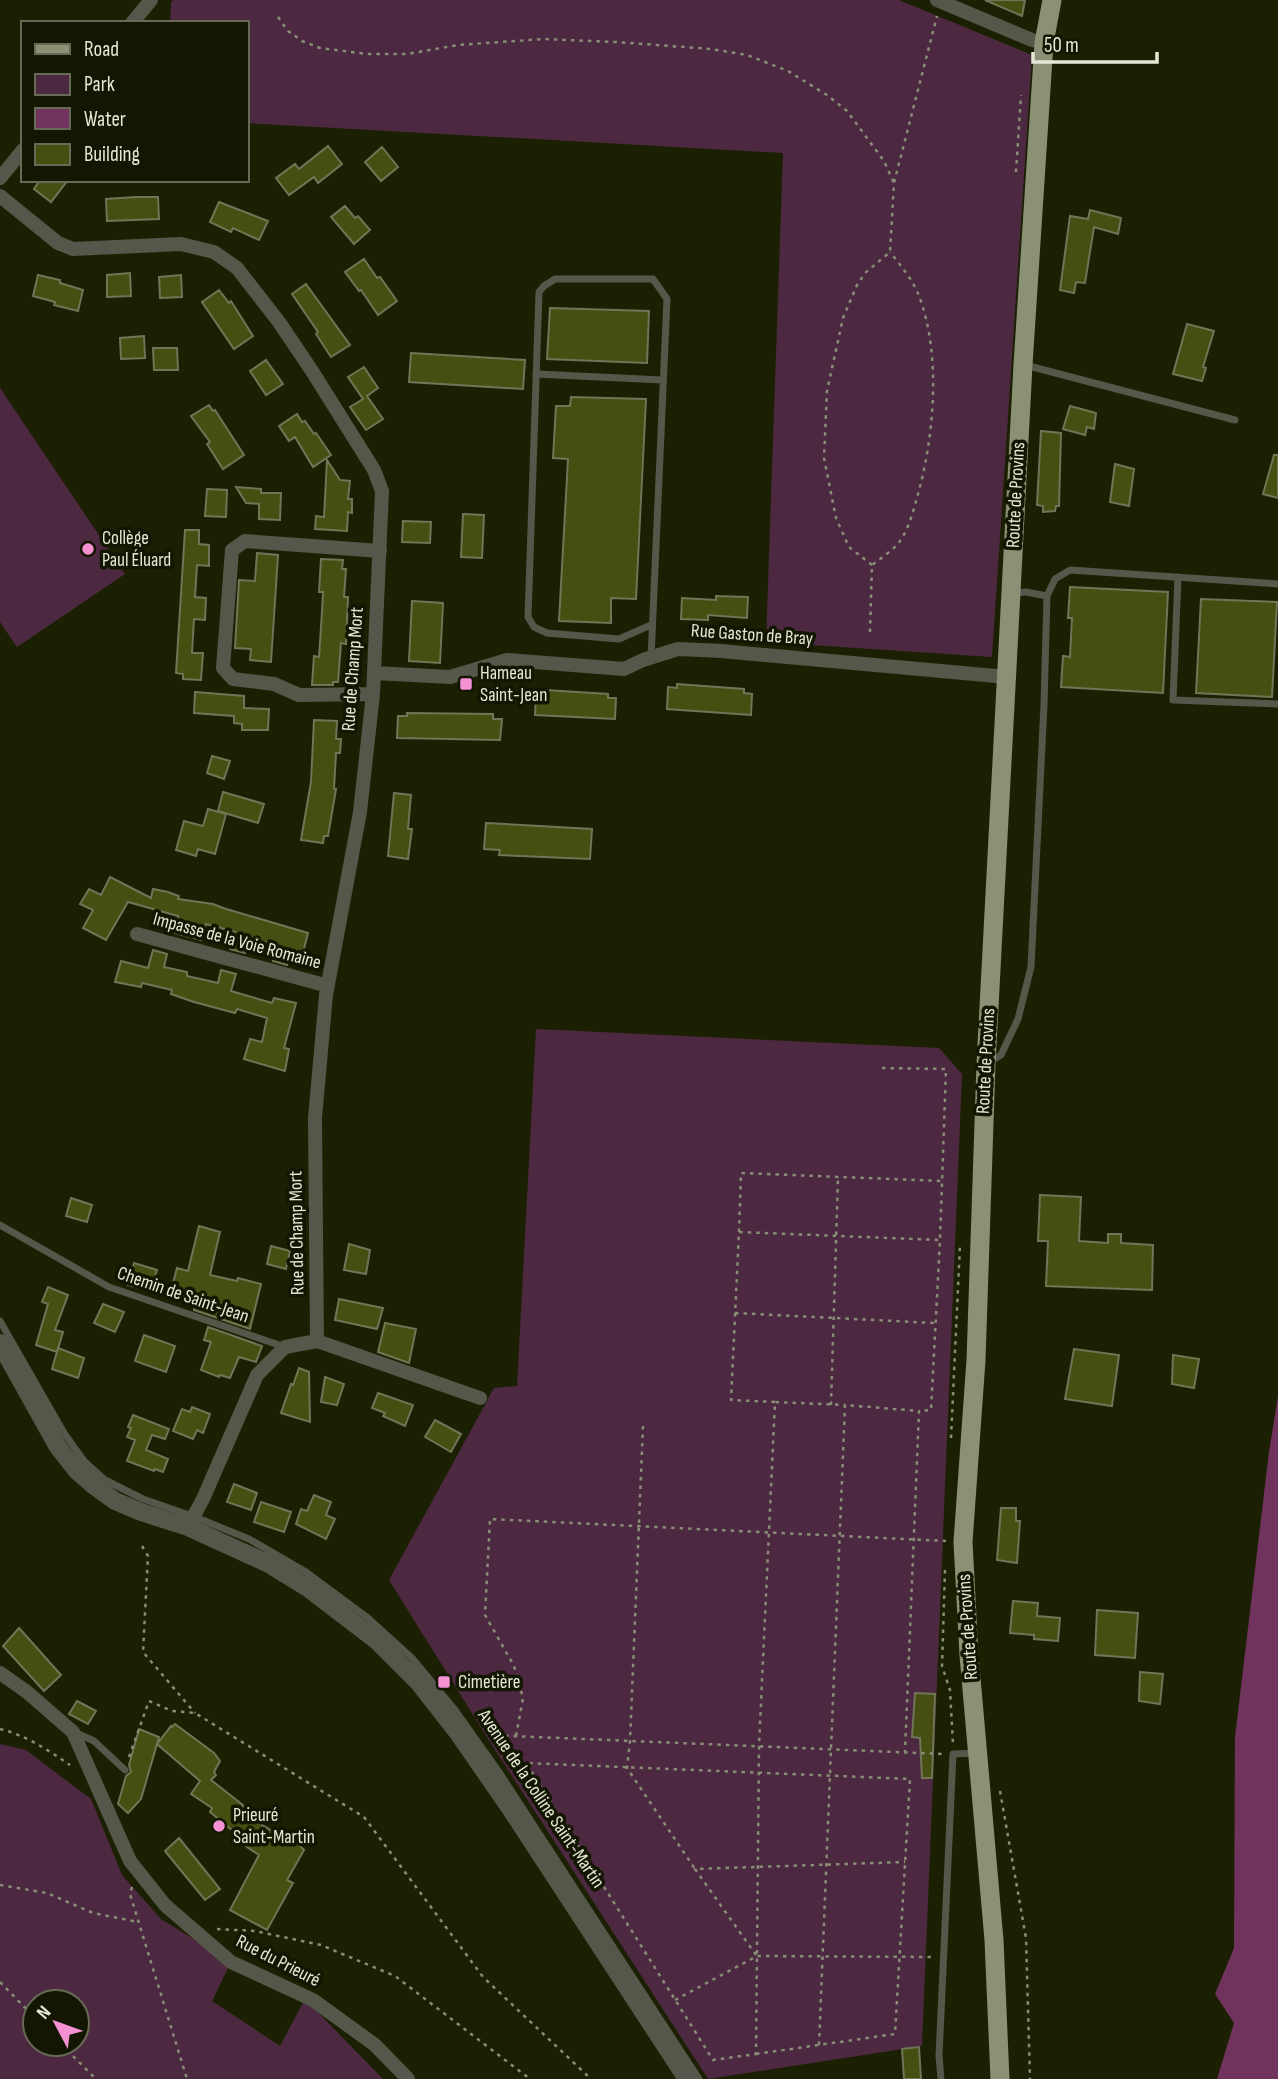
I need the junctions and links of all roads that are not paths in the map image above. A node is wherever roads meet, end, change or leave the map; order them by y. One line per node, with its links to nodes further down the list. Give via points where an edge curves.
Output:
1 (151, 0): 4 (street)
2 (1052, 0): 5 (main road, Route de Provins)
3 (939, 1): 5 (street)
4 (134, 21)
5 (1038, 41): 9 (main road, Route de Provins)
6 (21, 152): 7 (street)
7 (0, 178)
8 (0, 196): 13 (street, Rue de Champ Mort, via 58,243 73,249 181,244 214,252 237,268 285,330 374,470 382,491)
9 (1023, 365): 12 (lane); 16 (main road, Route de Provins)
10 (536, 374): 11 (lane); 11 (lane, via 539,292 544,286 555,279 653,279 667,299); 18 (lane, via 528,617 534,627 547,633 619,639)
11 (663, 380): 18 (lane)
12 (1235, 420)
13 (380, 551): 20 (street, Rue de Champ Mort); 22 (street, via 245,541 232,550 223,668 233,679 274,684 299,695)
14 (1178, 577): 15 (lane); 17 (lane, via 1070,570 1055,579); 23 (lane, via 1173,700)
15 (1278, 584)
16 (1011, 593): 17 (lane); 21 (main road, Route de Provins)
17 (1047, 596): 26 (lane, via 1031,967 1018,1018 1001,1055)
18 (651, 625): 19 (lane)
19 (650, 658): 20 (street, Rue Gaston de Bray, via 624,669 507,660 450,677); 21 (street, Rue Gaston de Bray, via 678,649 721,651)
20 (374, 673): 22 (street, Rue de Champ Mort)
21 (1007, 677): 26 (main road, Route de Provins)
22 (373, 694): 25 (street, Rue de Champ Mort, via 360,812)
23 (1278, 704)
24 (137, 934): 25 (street, Impasse de la Voie Romaine)
25 (328, 986): 29 (street, Rue de Champ Mort, via 315,1118)
26 (986, 1064): 38 (main road, Route de Provins, via 976,1360 963,1542)
27 (0, 1225): 31 (lane, Chemin de Saint-Jean, via 109,1287)
28 (0, 1321): 33 (lane, Avenue de la Colline Saint-Martin, via 85,1461 105,1480)
29 (317, 1341): 31 (street); 32 (street)
30 (0, 1343): 33 (street, Avenue de la Colline Saint-Martin, via 58,1447 77,1471 115,1501 141,1512)
31 (285, 1347): 33 (street, via 257,1375)
32 (480, 1398)
33 (192, 1522): 35 (street, Avenue de la Colline Saint-Martin, via 270,1564)
34 (392, 1625): 35 (lane)
35 (381, 1637): 41 (street, Avenue de la Colline Saint-Martin, via 458,1733); 42 (lane, Avenue de la Colline Saint-Martin, via 412,1658 455,1710)
36 (0, 1673): 37 (street)
37 (73, 1732): 39 (lane, via 94,1741); 40 (street, Rue du Prieuré, via 131,1861 165,1905 231,1962 313,2000 375,2045)
38 (978, 1754): 43 (lane, via 953,1755); 44 (main road, Route de Provins)
39 (125, 1770)
40 (408, 2079)
41 (687, 2079)
42 (699, 2079)
43 (941, 2079)
44 (1000, 2079)

